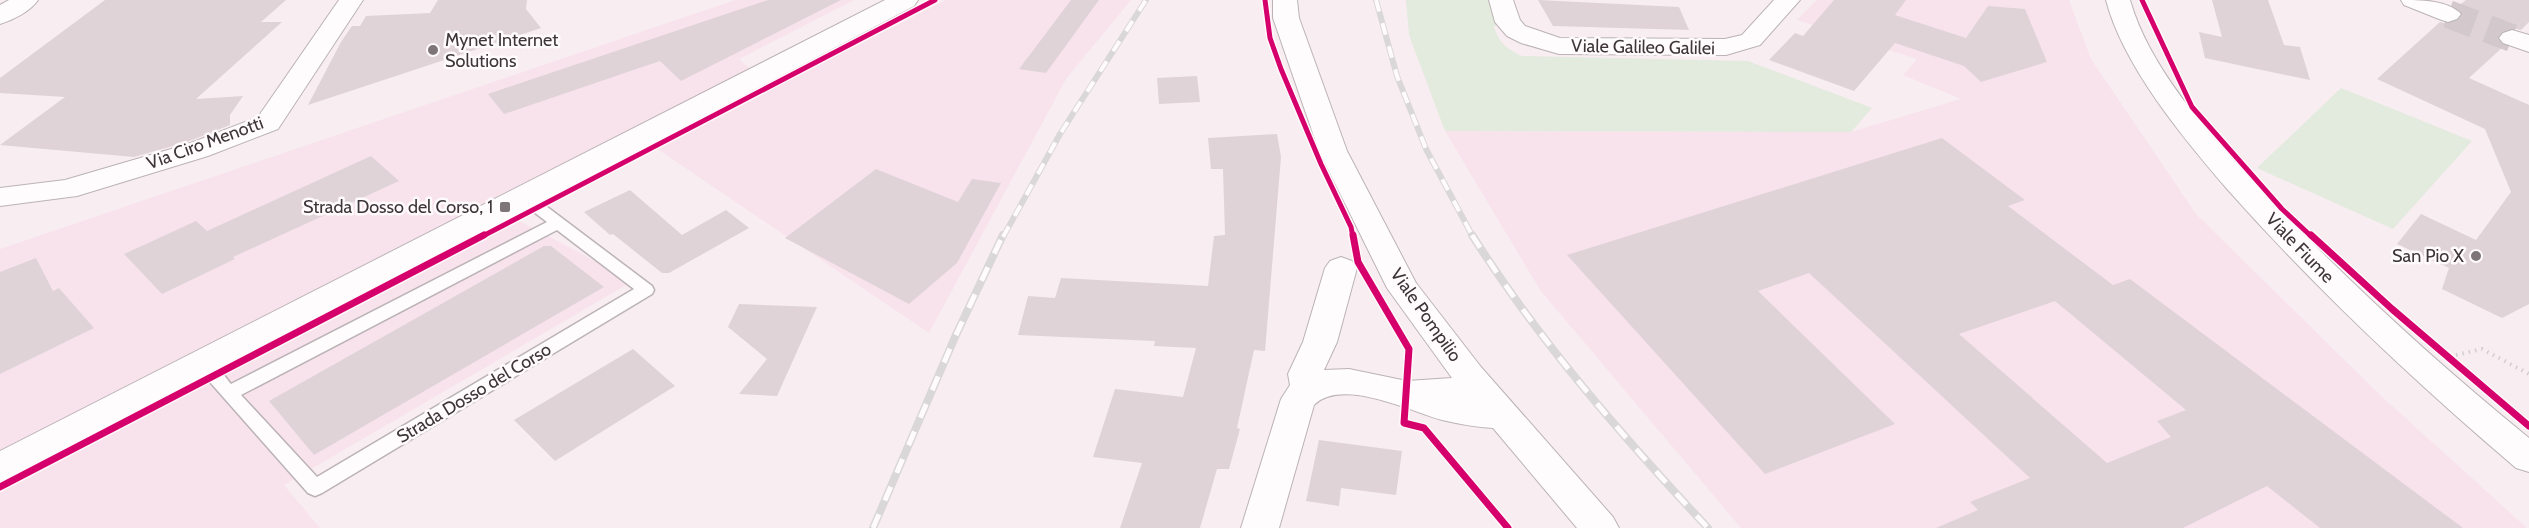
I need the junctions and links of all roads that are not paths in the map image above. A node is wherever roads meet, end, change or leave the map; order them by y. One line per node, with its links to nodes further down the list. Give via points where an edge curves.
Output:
1 (26, 0): 10 (street)
2 (351, 0): 11 (street, Via Ciro Menotti, via 268,123 198,150 67,189)
3 (905, 0): 12 (main road)
4 (1285, 0): 17 (street, Viale Pompilio, via 1286,18 1333,151 1402,288)
5 (1501, 0): 6 (street, Viale Galileo Galilei, via 1508,22 1516,31 1559,46 1726,47 1751,40)
6 (1788, 0)
7 (2118, 0): 21 (street, Viale Fiume, via 2134,40 2185,122 2266,215 2372,321)
8 (2413, 0): 9 (street)
9 (2448, 14)
10 (0, 16)
11 (0, 197)
12 (524, 197): 13 (lane, Strada Dosso del Corso); 15 (main road)
13 (558, 224): 18 (lane); 18 (lane, Strada Dosso del Corso, via 646,291 315,488)
14 (1341, 268): 16 (street, via 1320,342 1305,374)
15 (203, 364): 18 (lane, Strada Dosso del Corso); 22 (main road)
16 (1324, 384): 19 (street); 23 (street, via 1298,399)
17 (1475, 384): 19 (street, via 1452,391); 20 (street, Viale Pompilio)
18 (229, 393)
19 (1407, 394): 20 (street, via 1428,404)
20 (1502, 415): 24 (street, Viale Pompilio)
21 (2529, 458)
22 (0, 470)
23 (1260, 528)
24 (1600, 528)

